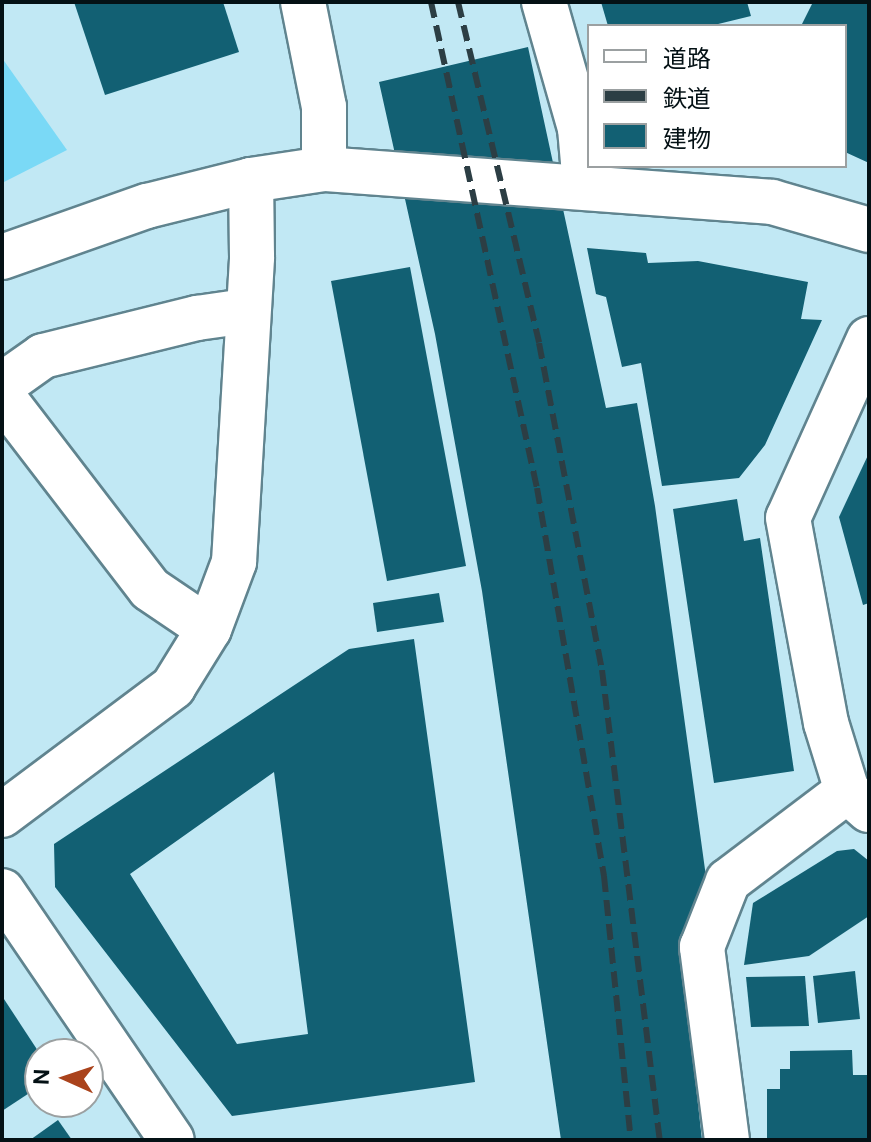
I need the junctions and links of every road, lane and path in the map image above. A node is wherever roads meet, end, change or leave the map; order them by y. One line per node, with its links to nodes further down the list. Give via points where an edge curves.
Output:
1 (303, 2): 3 (street, via 324,107)
2 (544, 2): 5 (street, via 580,128)
3 (324, 169): 4 (street); 5 (street)
4 (251, 180): 7 (street, via 147,206); 8 (street)
5 (585, 185): 6 (street, via 772,202)
6 (869, 230)
7 (2, 257)
8 (246, 311): 10 (street, via 43,356); 12 (street, via 234,562)
9 (869, 339): 13 (street, via 788,518 826,723)
10 (2, 385)
11 (2, 396): 12 (street, via 150,589)
12 (209, 629): 14 (street, via 173,687)
13 (858, 801): 17 (street, via 728,881 702,947)
14 (2, 815)
15 (2, 891): 16 (street)
16 (172, 1140)
17 (727, 1140)

